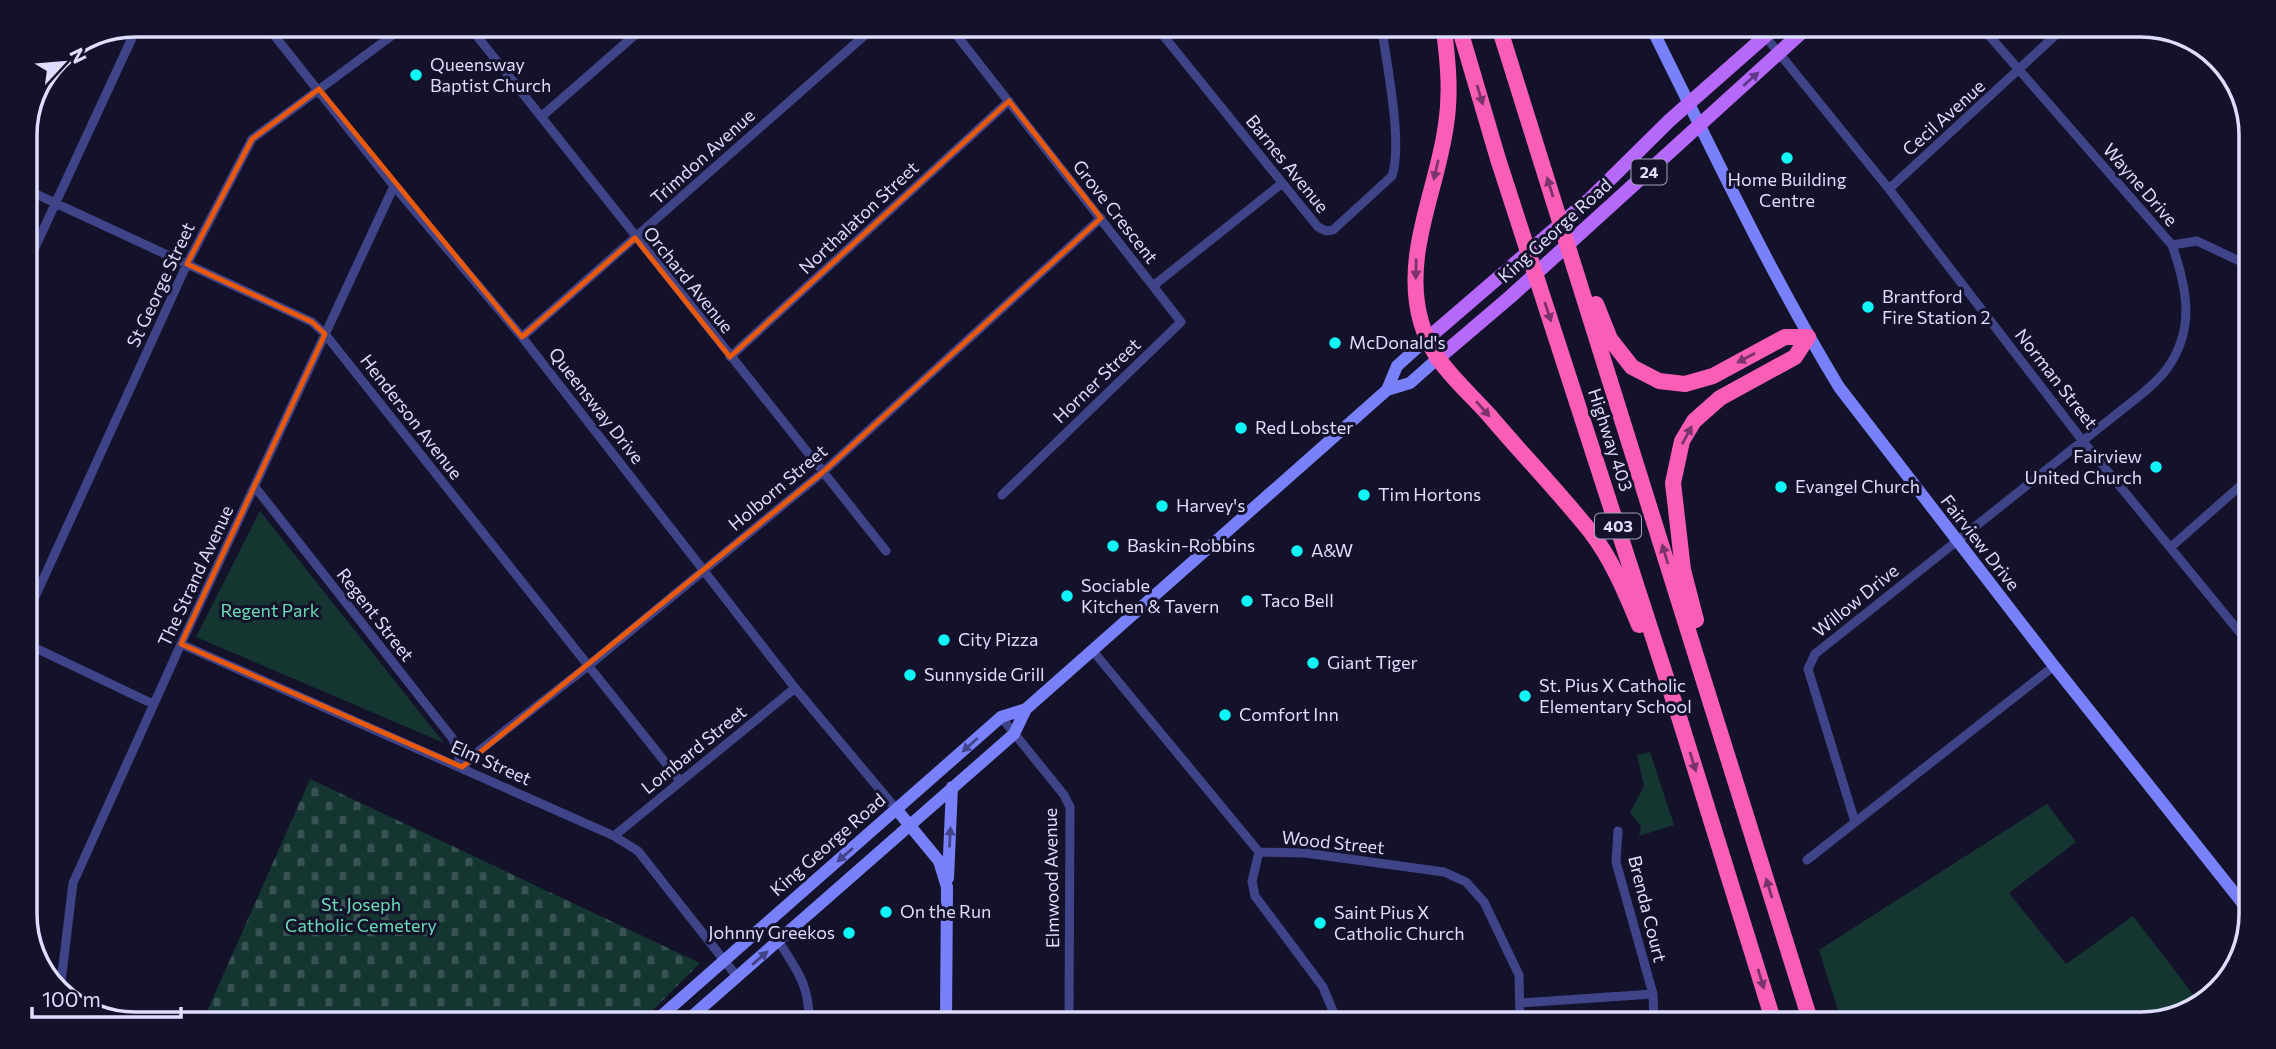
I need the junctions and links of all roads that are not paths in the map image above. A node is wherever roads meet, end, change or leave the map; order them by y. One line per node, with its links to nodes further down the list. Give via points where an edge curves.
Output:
1 (132, 37): 30 (street)
2 (276, 37): 21 (street, Queensway Drive)
3 (390, 37): 21 (street, St George Street)
4 (478, 37): 24 (street, Orchard Avenue)
5 (633, 37): 24 (street)
6 (863, 37): 32 (street, Trimdon Avenue)
7 (958, 37): 22 (street, Grove Crescent)
8 (1164, 37): 26 (street, Barnes Avenue)
9 (1383, 37): 26 (street, Barnes Avenue, via 1393,113 1392,176 1333,230 1326,231)
10 (1445, 37): 42 (highway, one-way to 42, via 1450,78 1446,125 1416,258 1415,295)
11 (1462, 37): 66 (highway, Highway 403 / 403, one-way to 66)
12 (1502, 37): 35 (highway, Highway 403 / 403, one-way to 12)
13 (1656, 37): 23 (main road, Fairview Drive)
14 (1759, 37): 23 (main road, King George Road / 24)
15 (1766, 37): 19 (street, Norman Street)
16 (1797, 37): 19 (main road, King George Road / 24)
17 (1990, 37): 20 (street, Wayne Drive)
18 (2055, 37): 20 (street, Cecil Avenue)
19 (1779, 53): 25 (main road, King George Road / 24, one-way to 19); 28 (street, Norman Street)
20 (2020, 70): 28 (street, Cecil Avenue); 34 (street, Wayne Drive)
21 (319, 89): 27 (street, Queensway Drive); 37 (street, St George Street, via 252,139)
22 (1009, 101): 31 (street, Grove Crescent); 43 (street, Northalaton Street)
23 (1689, 103): 25 (main road, Fairview Drive); 42 (main road, King George Road / 24, via 1591,198)
24 (541, 117): 32 (street, Orchard Avenue)
25 (1700, 125): 41 (main road, Fairview Drive); 44 (main road, King George Road / 24)
26 (1281, 184): 38 (street, Grove Crescent)
27 (394, 186): 39 (street, The Strand Avenue); 40 (street, Queensway Drive)
28 (1889, 189): 46 (street, Norman Street)
29 (37, 194): 30 (street, Henderson Avenue)
30 (55, 202): 33 (street); 37 (street, Henderson Avenue)
31 (1101, 218): 38 (street, Grove Crescent); 47 (street, Holborn Street)
32 (635, 238): 40 (street, Trimdon Avenue); 43 (street, Orchard Avenue)
33 (37, 242)
34 (2172, 245): 36 (street, via 2197,241); 46 (street, Wayne Drive, via 2183,276 2187,311 2182,341 2166,370 2144,393)
35 (1570, 252): 41 (highway, one-way to 35, via 1785,337 1713,376 1685,384 1659,381 1632,367 1610,339); 68 (highway, Highway 403 / 403, one-way to 35)
36 (2239, 261)
37 (187, 264): 39 (street, Henderson Avenue, via 312,322); 55 (street, St George Street)
38 (1153, 286): 50 (street, Horner Street, via 1181,322)
39 (326, 334): 49 (street, The Strand Avenue); 60 (street, Henderson Avenue)
40 (522, 337): 54 (street, Queensway Drive)
41 (1808, 337): 51 (main road, Fairview Drive, via 1839,387); 68 (highway, one-way to 41, via 1683,570 1675,472 1682,441 1694,422 1720,398 1795,357)
42 (1427, 339): 44 (highway); 45 (main road, King George Road, via 1397,366)
43 (730, 357): 47 (street, Orchard Avenue)
44 (1436, 359): 45 (main road, King George Road, via 1410,383); 66 (highway, one-way to 66, via 1591,533 1626,591)
45 (1387, 390): 59 (main road, King George Road)
46 (2082, 440): 51 (street, Wayne Drive); 52 (street, Norman Street)
47 (823, 472): 53 (street, Orchard Avenue); 54 (street, Holborn Street)
48 (2239, 487): 52 (street)
49 (255, 488): 57 (street, The Strand Avenue); 69 (street, Regent Street, via 453,739)
50 (1002, 495)
51 (1956, 540): 61 (main road, Fairview Drive); 73 (street, Willow Drive, via 1815,653 1808,669)
52 (2171, 547): 56 (street, Norman Street)
53 (886, 551)
54 (704, 570): 60 (street, Holborn Street); 62 (street, Queensway Drive)
55 (37, 594)
56 (2239, 631)
57 (181, 644): 63 (street, The Strand Avenue); 69 (street, Elm Street)
58 (37, 649): 63 (street)
59 (1093, 651): 64 (main road, King George Road); 77 (street, Wood Street)
60 (588, 666): 69 (street, Holborn Street); 70 (street, Henderson Avenue)
61 (2054, 666): 73 (street); 80 (main road, Fairview Drive)
62 (795, 688): 70 (street, Lombard Street); 72 (street, Queensway Drive)
63 (153, 704): 84 (street, The Strand Avenue, via 73,883)
64 (1026, 709): 65 (main road, King George Road); 67 (main road, King George Road)
65 (1001, 717): 67 (street, Elmwood Avenue); 72 (main road, King George Road, one-way to 72)
66 (1679, 717): 95 (highway, Highway 403 / 403, one-way to 95)
67 (1014, 734): 71 (main road, King George Road); 91 (street, Elmwood Avenue, via 1070,807)
68 (1726, 748): 96 (highway, Highway 403 / 403, one-way to 68)
69 (462, 767): 76 (street, Elm Street)
70 (680, 780): 76 (street, Lombard Street)
71 (952, 787): 74 (main road, King George Road); 79 (main road, one-way to 71)
72 (897, 810): 74 (main road); 82 (main road, King George Road, one-way to 82)
73 (1855, 822): 78 (street)
74 (909, 825): 79 (main road, via 939,861); 81 (main road, King George Road)
75 (1618, 831): 85 (street, Brenda Court, via 1616,862)
76 (614, 836): 82 (street, Elm Street, via 638,851)
77 (1259, 852): 86 (street, Wood Street, via 1305,853 1444,872 1466,882 1484,902 1519,975); 92 (street, via 1252,881 1255,896 1323,987)
78 (1807, 860)
79 (947, 887): 90 (main road)
80 (2239, 899)
81 (779, 942): 83 (main road, King George Road, one-way to 81); 89 (street, via 804,982)
82 (725, 961): 83 (street, Elm Street); 87 (main road, King George Road)
83 (738, 978): 88 (main road, King George Road)
84 (61, 979)
85 (1653, 994): 86 (street); 94 (street, Brenda Court)
86 (1521, 1003): 93 (street, Wood Street)
87 (666, 1012)
88 (697, 1012)
89 (808, 1012)
90 (946, 1012)
91 (1069, 1012)
92 (1333, 1012)
93 (1521, 1012)
94 (1654, 1012)
95 (1771, 1012)
96 (1808, 1012)

